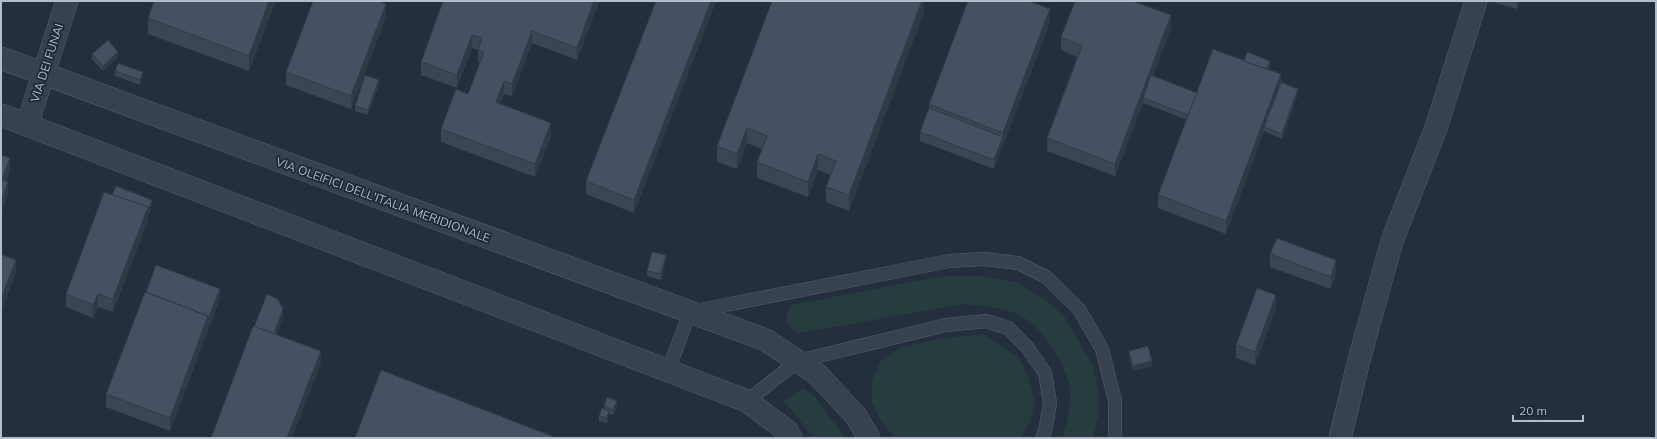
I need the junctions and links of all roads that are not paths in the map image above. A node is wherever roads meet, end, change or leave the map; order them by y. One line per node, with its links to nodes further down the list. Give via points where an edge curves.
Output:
1 (68, 1): 4 (street, VIA DEI FUNAI)
2 (1476, 1): 15 (street, via 1436,128 1392,241)
3 (1, 58): 4 (street, VIA OLEIFICI DELL'ITALIA MERIDIONALE)
4 (43, 75): 6 (street, VIA DEI FUNAI); 7 (street, VIA OLEIFICI DELL'ITALIA MERIDIONALE)
5 (1, 115): 6 (street)
6 (27, 125): 9 (street)
7 (690, 312): 8 (street, VIA OLEIFICI DELL'ITALIA MERIDIONALE, via 766,340); 9 (lane); 14 (lane, via 949,261 984,259 1018,263 1046,277 1079,309 1102,349 1115,401)
8 (798, 361): 10 (lane); 12 (street, VIA OLEIFICI DELL'ITALIA MERIDIONALE, via 827,384 856,416); 13 (lane, via 946,325 986,321 1001,325 1008,328 1027,347 1045,373 1050,403)
9 (668, 371): 10 (street)
10 (747, 401): 11 (street, via 787,431)
11 (791, 438)
12 (868, 438)
13 (1042, 438)
14 (1115, 438)
15 (1340, 438)

